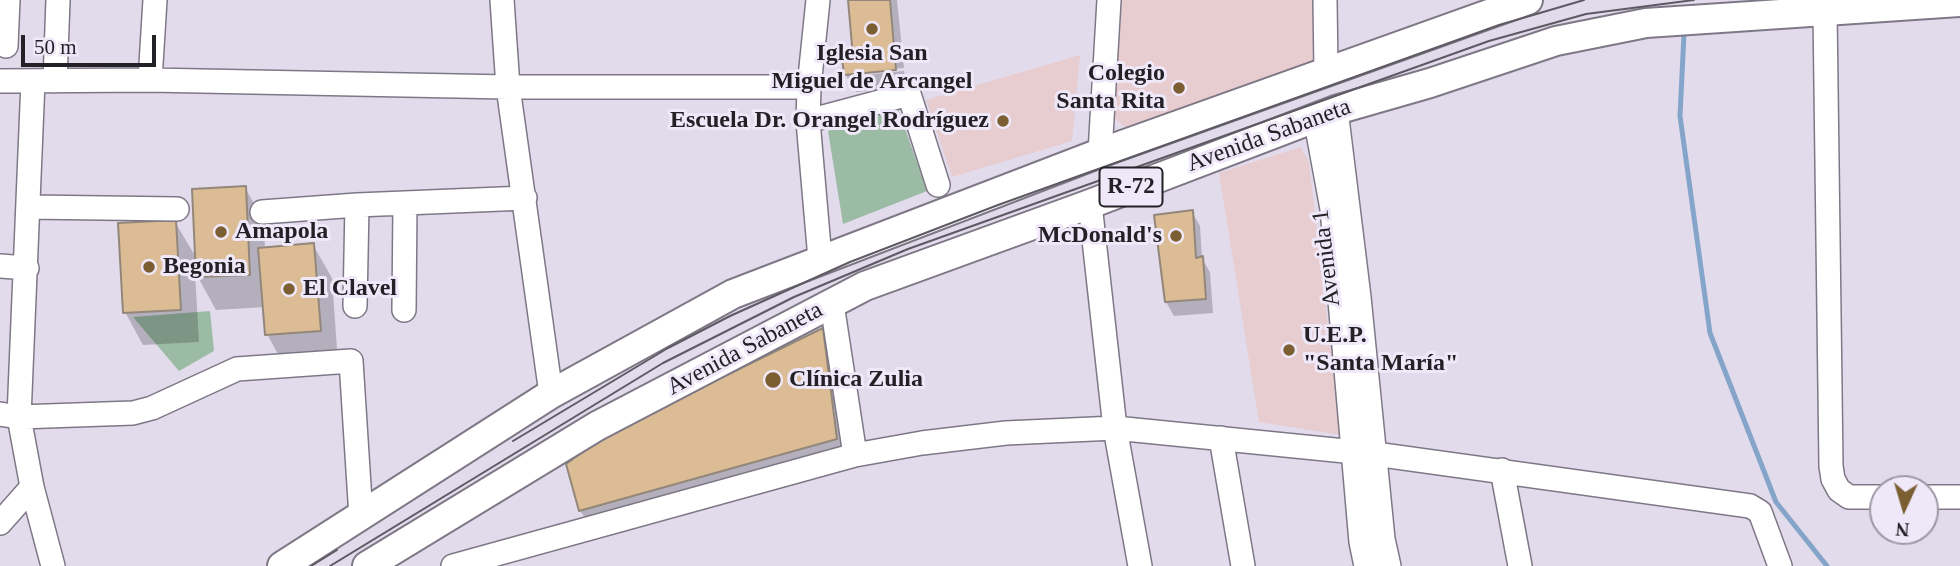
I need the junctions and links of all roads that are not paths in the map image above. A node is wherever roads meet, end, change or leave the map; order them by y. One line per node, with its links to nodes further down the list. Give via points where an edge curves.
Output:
1 (8, 0): 11 (street)
2 (58, 0): 15 (street)
3 (155, 0): 14 (street)
4 (502, 0): 16 (street)
5 (818, 0): 17 (street)
6 (1109, 0): 20 (street)
7 (1325, 0): 12 (street)
8 (1528, 0): 12 (main road, Avenida Sabaneta / R-72)
9 (1960, 2): 10 (main road, Avenida Sabaneta / R-72)
10 (1825, 11): 18 (main road, Avenida Sabaneta / R-72, via 1646,23 1556,41); 44 (street, via 1831,466 1839,490 1849,497)
11 (6, 46)
12 (1326, 71): 20 (main road, Avenida Sabaneta / R-72)
13 (0, 80): 15 (street)
14 (150, 80): 15 (street); 16 (street)
15 (44, 81): 26 (street)
16 (508, 87): 17 (street); 22 (street)
17 (809, 87): 19 (street)
18 (1325, 113): 24 (main road, Avenida Sabaneta / R-72); 39 (street, via 1332,209)
19 (808, 121): 21 (street, via 909,94); 29 (street)
20 (1101, 153): 29 (main road, Avenida Sabaneta / R-72)
21 (938, 185)
22 (525, 198): 23 (street); 35 (street)
23 (405, 203): 25 (street); 34 (street)
24 (1090, 204): 32 (main road, Avenida Sabaneta / R-72, via 865,286); 37 (street)
25 (357, 205): 28 (street); 33 (street)
26 (29, 207): 27 (street); 31 (street)
27 (177, 209)
28 (262, 212)
29 (820, 259): 35 (main road, Avenida Sabaneta / R-72, via 733,294)
30 (0, 266): 31 (street)
31 (27, 268): 36 (street)
32 (832, 304): 40 (street); 50 (main road, Avenida Sabaneta / R-72, via 597,426)
33 (355, 306)
34 (404, 310)
35 (551, 394): 46 (main road, Avenida Sabaneta / R-72)
36 (10, 415): 42 (street); 46 (street, via 133,413 236,369 351,361)
37 (1115, 428): 38 (street); 40 (street, via 1006,433); 52 (street)
38 (1221, 438): 39 (street); 53 (street)
39 (1365, 453): 41 (street); 54 (street, via 1361,542); 55 (street)
40 (855, 455): 51 (street)
41 (1502, 470): 56 (street); 57 (street, via 1756,508)
42 (33, 488): 47 (street); 48 (street)
43 (1960, 496): 45 (street)
44 (1869, 497)
45 (1939, 497)
46 (360, 517): 49 (main road, Avenida Sabaneta / R-72)
47 (0, 523)
48 (53, 566)
49 (282, 566)
50 (367, 566)
51 (453, 566)
52 (1140, 566)
53 (1243, 566)
54 (1366, 566)
55 (1389, 566)
56 (1520, 566)
57 (1780, 566)

